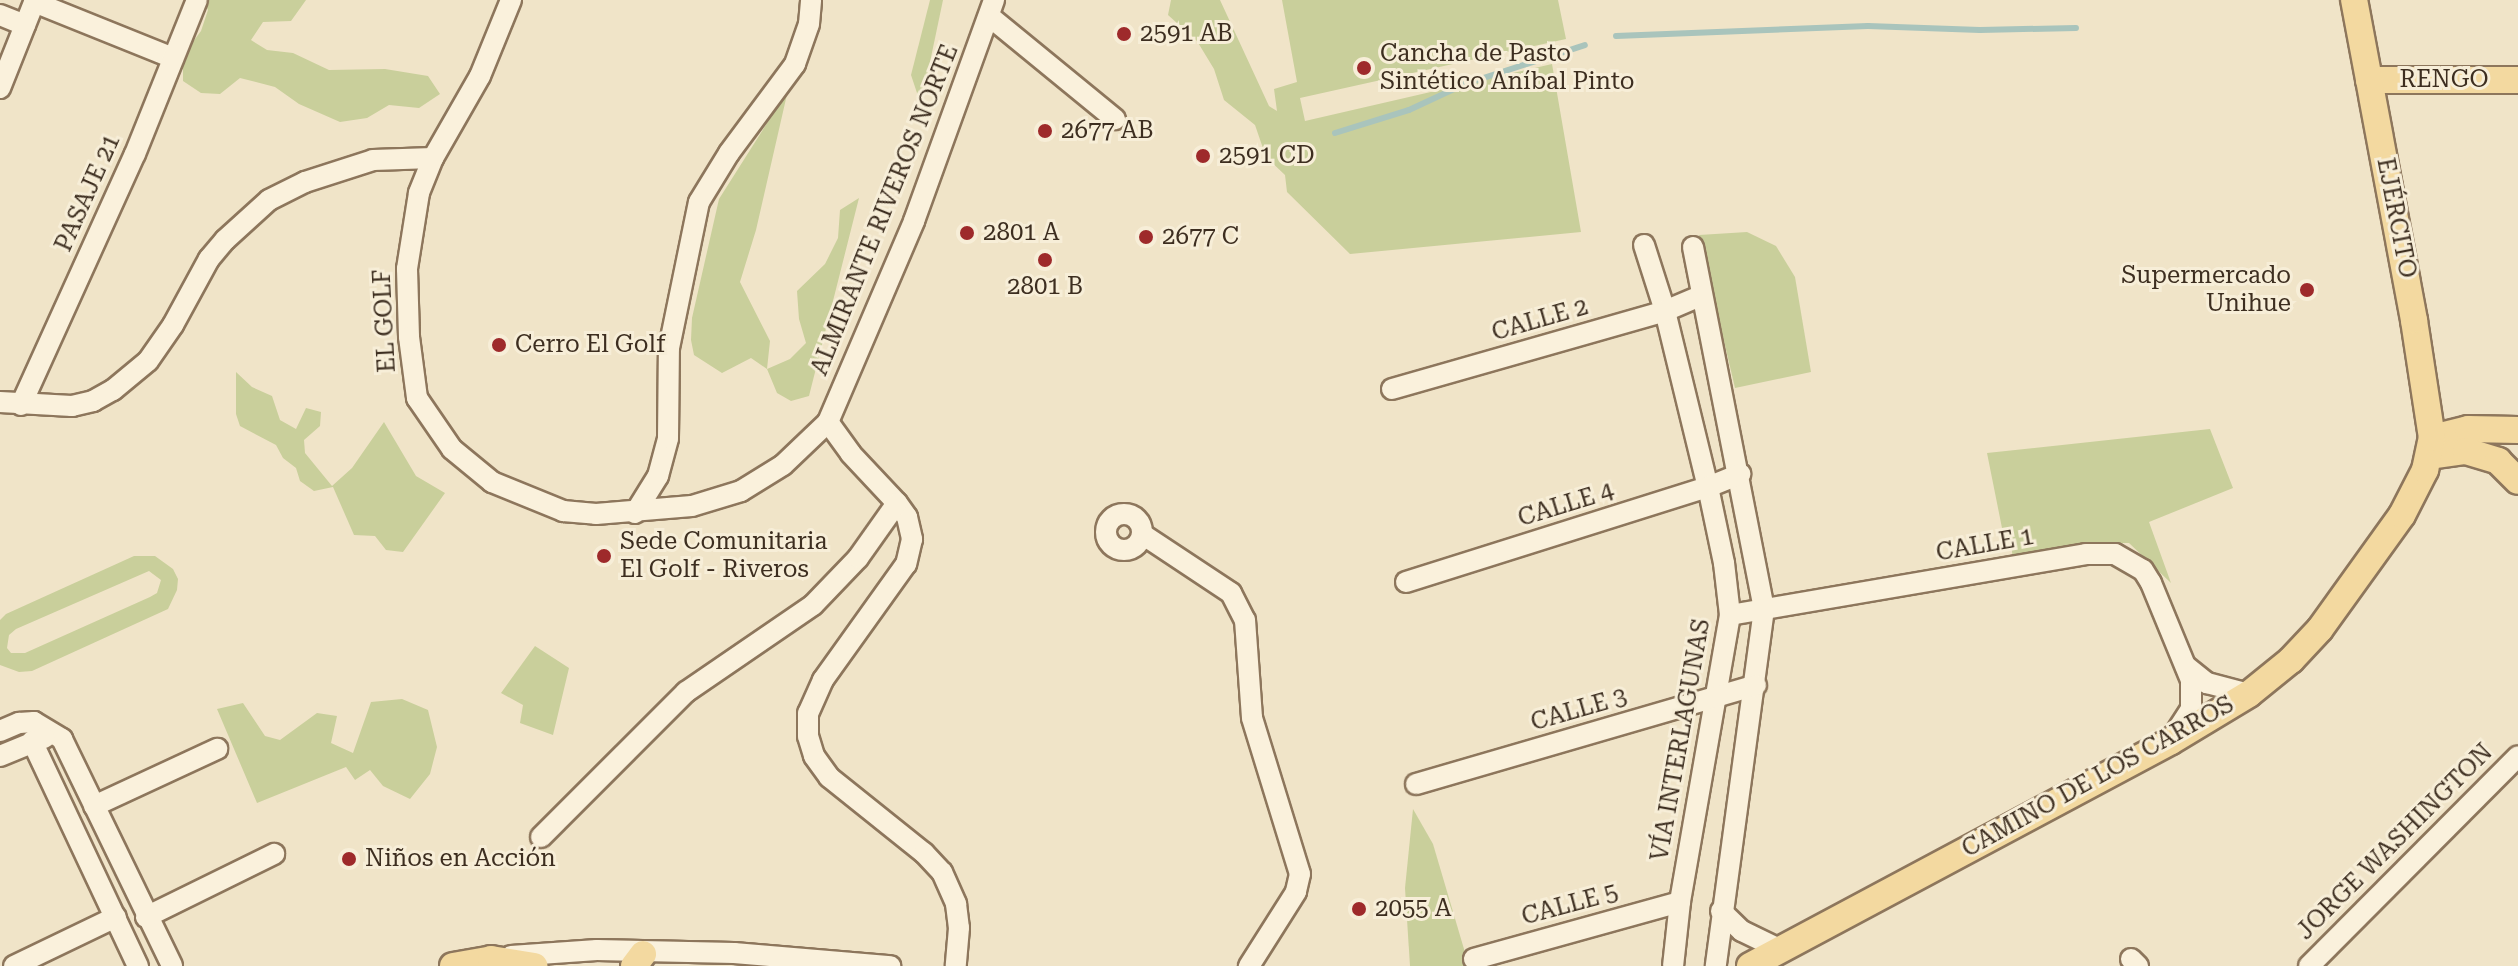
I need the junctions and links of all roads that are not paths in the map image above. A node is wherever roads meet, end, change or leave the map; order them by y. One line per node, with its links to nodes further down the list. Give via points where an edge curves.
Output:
1 (197, 0): 9 (street, PASAJE 21)
2 (511, 0): 14 (street, EL GOLF, via 480,76)
3 (811, 0): 29 (street, via 795,64 699,202 669,348 668,438 658,476)
4 (2354, 0): 10 (main road, EJÉRCITO)
5 (35, 1): 8 (street); 9 (street)
6 (991, 8): 13 (street, ALMIRANTE RIVEROS NORTE); 22 (street, ALMIRANTE RIVEROS NORTE, via 914,221)
7 (0, 15): 8 (street)
8 (25, 25): 12 (street)
9 (173, 58): 21 (street, PASAJE 21)
10 (2369, 80): 11 (main road, RENGO); 24 (main road, EJÉRCITO, via 2414,320)
11 (2518, 80)
12 (0, 88)
13 (1115, 119)
14 (433, 158): 21 (street, via 373,160 269,200 238,224 209,259 173,325 129,378 83,404); 29 (street, EL GOLF, via 419,193 407,269 411,359 425,414 466,464 510,492 563,511)
15 (1644, 245): 18 (street, VÍA INTERLAGUNAS)
16 (1693, 247): 17 (street)
17 (1700, 296): 18 (street, CALLE 2); 25 (street)
18 (1665, 311): 19 (street, CALLE 2); 27 (street, VÍA INTERLAGUNAS)
19 (1392, 389)
20 (0, 402): 21 (street)
21 (21, 405)
22 (828, 422): 28 (street); 29 (street, EL GOLF, via 783,465 741,491 692,506)
23 (2518, 430): 24 (main road, via 2468,429)
24 (2431, 447): 26 (main road, via 2498,461); 36 (main road, CAMINO DE LOS CARROS, via 2402,515 2363,573 2300,651)
25 (1741, 474): 27 (street, CALLE 4); 32 (street)
26 (2518, 481)
27 (1708, 487): 31 (street, CALLE 4); 33 (street, VÍA INTERLAGUNAS)
28 (897, 503): 47 (street, via 858,558 813,605 686,692); 64 (street, via 911,529 906,564 823,680 808,713 807,729 814,756 829,777 942,872 956,904)
29 (635, 513)
30 (1142, 534): 65 (street, via 1231,593 1245,620 1252,718 1300,874 1296,892)
31 (1406, 582)
32 (1764, 609): 33 (street, CALLE 1); 34 (street, CALLE 1, via 2086,554 2115,554 2143,570); 35 (street)
33 (1730, 615): 37 (street, VÍA INTERLAGUNAS)
34 (2185, 664): 36 (street, via 2207,683); 41 (street, CALLE 1, via 2193,700)
35 (1756, 685): 37 (street, CALLE 3); 50 (street)
36 (2249, 694): 41 (main road, CAMINO DE LOS CARROS)
37 (1715, 698): 45 (street, CALLE 3); 49 (street, VÍA INTERLAGUNAS)
38 (0, 731): 39 (street, via 34,722)
39 (62, 739): 40 (street); 46 (street)
40 (32, 741): 43 (street); 51 (street)
41 (2171, 741): 53 (main road, CAMINO DE LOS CARROS)
42 (217, 749): 46 (street)
43 (0, 756)
44 (2518, 756): 69 (street, JORGE WASHINGTON)
45 (1416, 784)
46 (94, 806): 52 (street)
47 (541, 837)
48 (274, 854): 52 (street)
49 (1680, 902): 55 (street, CALLE 5); 66 (street, VÍA INTERLAGUNAS)
50 (1721, 911): 53 (street, via 1742,931); 67 (street)
51 (116, 917): 57 (street); 58 (street)
52 (146, 917): 59 (street)
53 (1781, 950): 68 (main road, CAMINO DE LOS CARROS)
54 (491, 959): 56 (street, via 597,950); 60 (main road); 61 (main road)
55 (1474, 959)
56 (638, 960): 62 (street); 63 (street, via 734,953)
57 (14, 966)
58 (138, 966)
59 (172, 966)
60 (453, 966)
61 (534, 966)
62 (602, 966)
63 (890, 966)
64 (956, 966)
65 (1249, 966)
66 (1673, 966)
67 (1716, 966)
68 (1750, 966)
69 (2309, 966)

